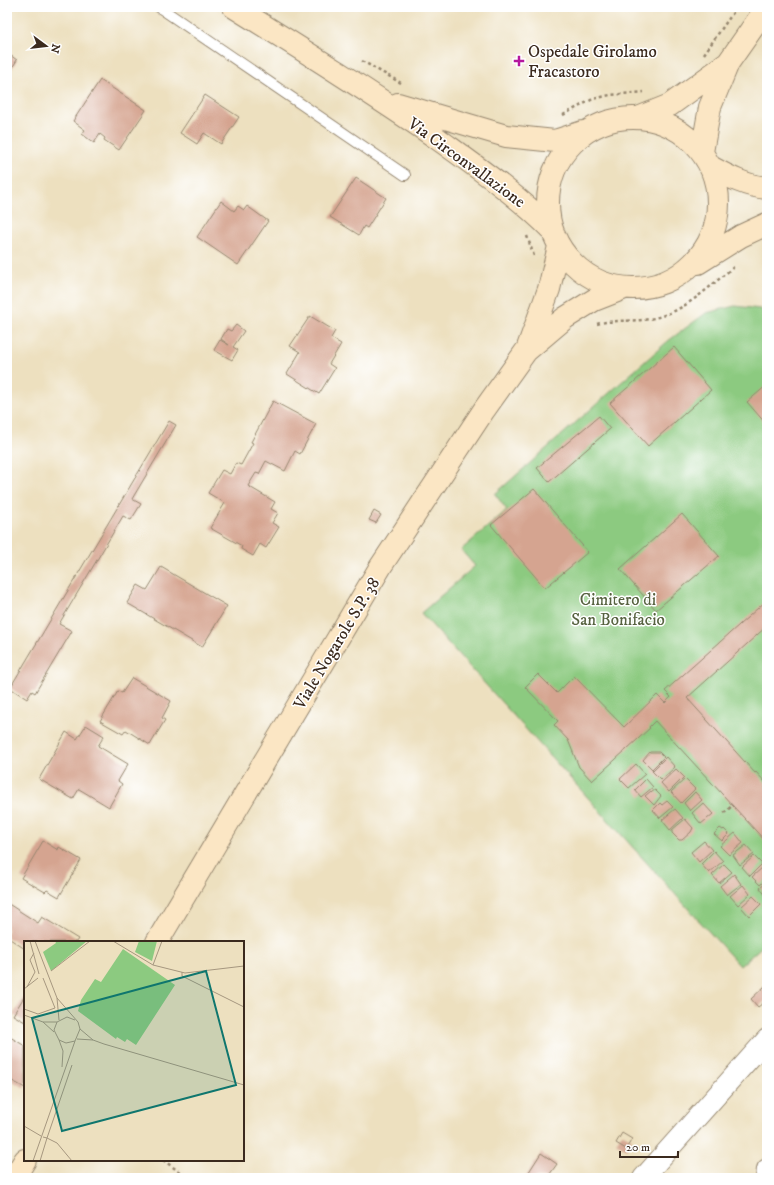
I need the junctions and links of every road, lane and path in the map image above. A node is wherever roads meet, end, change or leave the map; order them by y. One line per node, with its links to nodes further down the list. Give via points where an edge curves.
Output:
1 (159, 7): 15 (lane)
2 (234, 7): 10 (main road, Via Circonvallazione)
3 (737, 7): 5 (path)
4 (767, 7): 7 (main road)
5 (700, 59)
6 (361, 61): 8 (path)
7 (728, 63): 12 (main road, via 670,105); 14 (main road, via 710,107)
8 (408, 87)
9 (646, 92): 11 (path, via 593,99)
10 (380, 98): 13 (main road, Via Circonvallazione, via 506,136 555,141); 19 (main road, Via Circonvallazione, via 490,176 525,204)
11 (559, 117)
12 (638, 118): 13 (main road, via 620,118); 14 (main road, via 657,121 674,128 689,138)
13 (586, 131): 19 (main road, via 566,150 552,175 547,202)
14 (706, 159): 16 (main road, via 738,182); 22 (main road, via 718,194 717,222 707,248)
15 (405, 175)
16 (767, 188)
17 (767, 224): 22 (main road)
18 (525, 232): 20 (path, via 534,251)
19 (555, 238): 23 (main road, Via Circonvallazione, via 575,266 597,281); 25 (main road, via 549,289)
20 (535, 263)
21 (739, 263): 24 (path, via 698,298 674,312 649,320 607,321)
22 (688, 269): 23 (main road, via 668,282 645,289)
23 (622, 289): 25 (main road, via 594,300 566,318)
24 (592, 325)
25 (526, 351): 28 (main road, Viale Nogarole S.P. 38, via 381,566)
26 (733, 805): 27 (path)
27 (724, 813)
28 (158, 941)
29 (767, 1040): 35 (street)
30 (24, 1161): 33 (main road)
31 (164, 1161): 34 (path)
32 (767, 1169): 36 (street)
33 (14, 1178)
34 (188, 1178)
35 (643, 1178)
36 (766, 1178)

